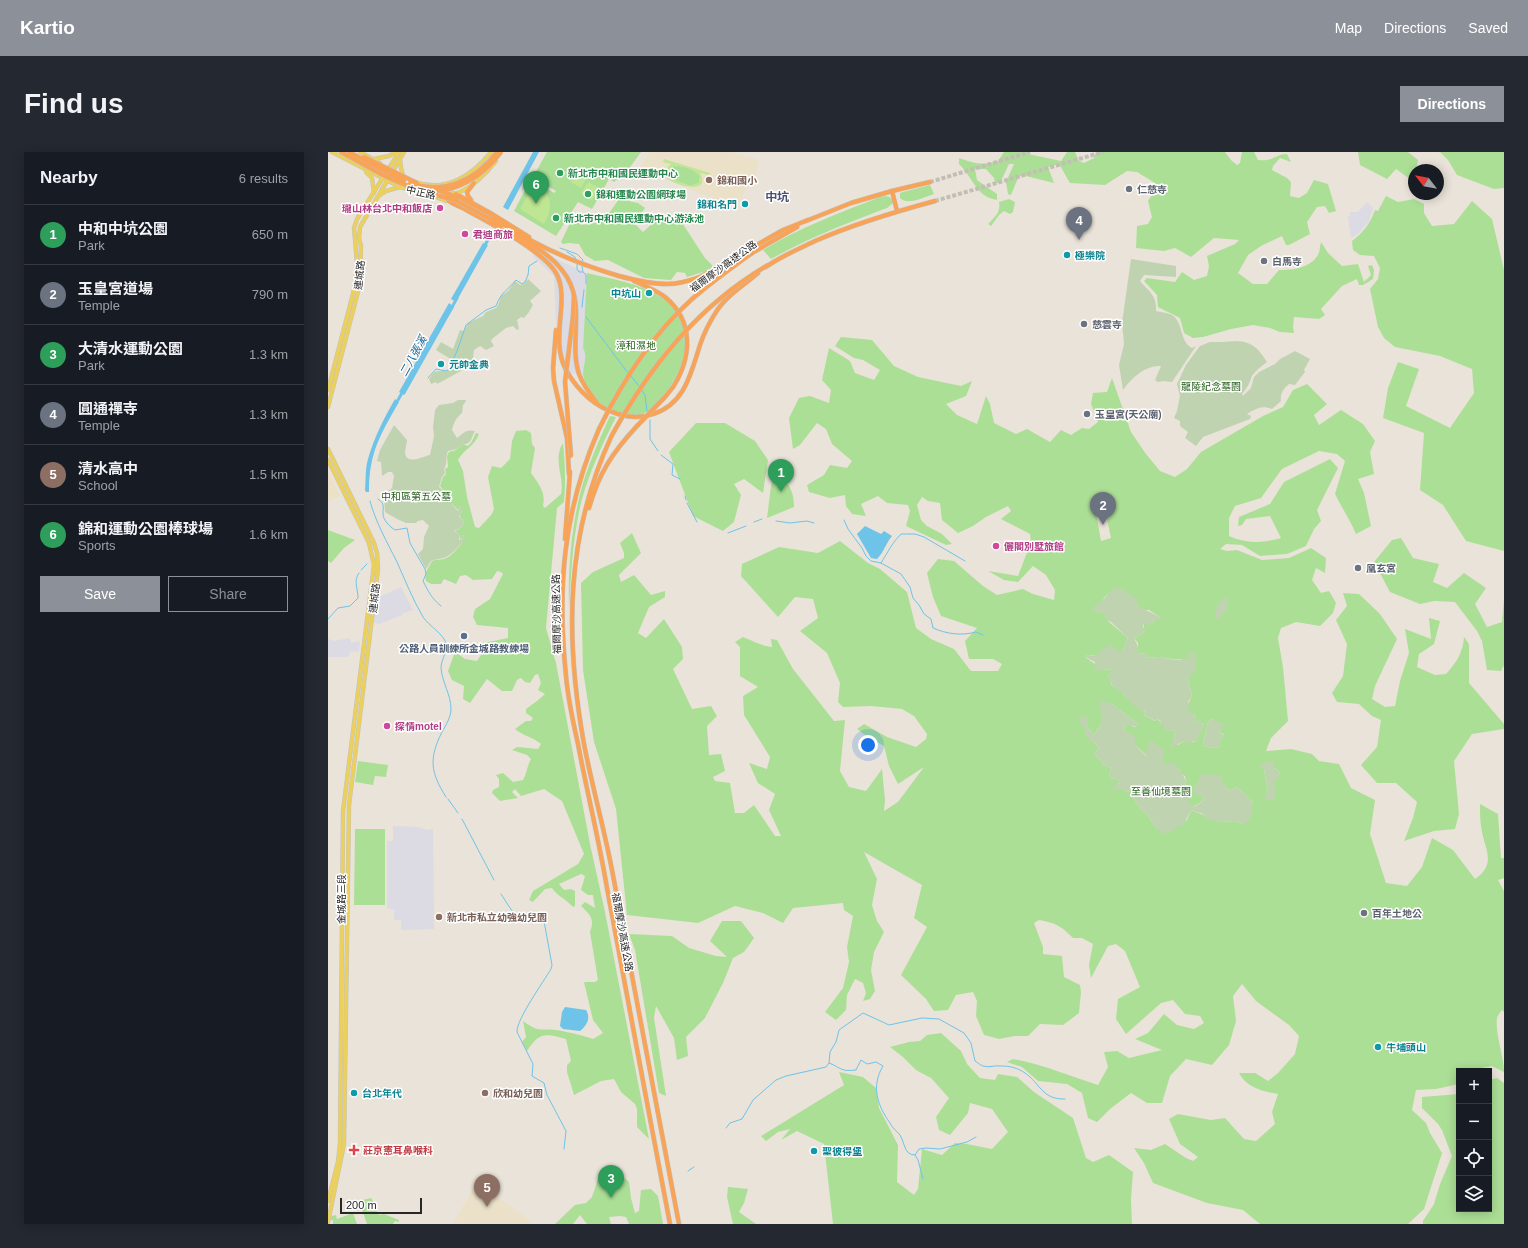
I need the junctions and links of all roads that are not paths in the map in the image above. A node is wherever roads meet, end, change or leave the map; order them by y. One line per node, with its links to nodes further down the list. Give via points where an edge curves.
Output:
1 (332, 152): 13 (main road, 中正路)
2 (337, 152): 31 (highway, bridge, via 406,186)
3 (342, 152): 10 (highway, bridge, via 404,184 432,191 456,187 471,180 488,168)
4 (347, 152): 10 (highway, bridge, via 404,181 428,187 460,182 481,170); 20 (highway, bridge)
5 (354, 152): 27 (highway, bridge)
6 (360, 152): 11 (main road, 中正路)
7 (397, 152): 11 (main road); 14 (main road, 連城路)
8 (404, 152): 12 (main road, 連城路)
9 (491, 152): 19 (main road, 中正路)
10 (499, 152): 17 (main road); 24 (main road, 中正路, via 495,162)
11 (373, 159): 14 (main road, 中正路)
12 (400, 159): 15 (main road, 連城路); 16 (main road)
13 (363, 168): 18 (main road, 中正路); 30 (main road, via 372,178)
14 (388, 169): 15 (main road, 中正路); 18 (main road, 連城路)
15 (393, 171): 16 (main road, 中正路); 21 (main road, 連城路); 22 (main road)
16 (404, 175): 22 (main road, 中正路)
17 (476, 175): 24 (main road); 25 (main road)
18 (383, 177): 21 (main road, 中正路); 30 (main road, 連城路)
19 (465, 177): 25 (main road); 27 (main road, 中正路, via 452,183)
20 (395, 178): 27 (highway, bridge, via 410,184); 31 (highway, bridge)
21 (387, 181): 26 (main road, 中正路); 35 (main road, 連城路)
22 (414, 181): 27 (main road, 中正路)
23 (930, 182): 29 (highway, 福爾摩沙高速公路)
24 (472, 184): 32 (main road, 中正路); 38 (highway, via 467,192)
25 (455, 185): 28 (main road)
26 (400, 187): 34 (main road, 中正路); 35 (main road, via 386,191)
27 (431, 187): 28 (main road); 42 (highway, bridge, via 466,202)
28 (446, 190): 32 (main road); 33 (main road)
29 (892, 191): 40 (highway); 41 (highway, 福爾摩沙高速公路, via 851,203)
30 (374, 193): 47 (main road, 連城路, via 354,228 357,263 355,286)
31 (426, 193): 45 (highway, bridge, via 464,204 547,256 563,271)
32 (456, 194): 33 (main road, 中正路); 38 (highway)
33 (446, 196): 34 (main road, 中正路); 39 (highway)
34 (437, 197): 36 (main road)
35 (376, 199): 49 (main road, 連城路, via 360,227 360,284)
36 (446, 201): 39 (highway)
37 (935, 201): 40 (highway, 福爾摩沙高速公路)
38 (474, 203): 42 (highway)
39 (456, 204): 46 (highway, via 547,262 557,275 560,285)
40 (897, 211): 43 (highway, 福爾摩沙高速公路, via 834,233)
41 (808, 220): 44 (highway, via 783,230 688,282 655,283); 54 (highway, 福爾摩沙高速公路, bridge, via 752,253 718,277 690,301 644,353 613,401 599,429 583,470)
42 (537, 244): 44 (highway, via 595,269)
43 (768, 265): 48 (highway, bridge, via 717,310 705,332 689,381 674,402 665,409 634,418); 53 (highway, 福爾摩沙高速公路, bridge, via 720,299 673,344 640,387 602,456 589,496)
44 (625, 277): 53 (highway, bridge, via 654,290 676,309 687,338 687,353 684,367 673,386 613,453 603,470)
45 (574, 295): 48 (highway, bridge, via 579,374 587,390); 51 (highway, bridge, via 566,382)
46 (560, 314): 48 (highway, via 558,340 565,368 586,397); 51 (highway, bridge, via 553,368)
47 (328, 390)
48 (602, 407)
49 (328, 408)
50 (328, 449): 56 (main road, 連城路, via 377,554 378,569)
51 (570, 457): 54 (highway)
52 (328, 460): 55 (main road, 連城路, via 369,543 373,559)
53 (578, 545): 61 (highway, 福爾摩沙高速公路, via 572,602 572,637 574,674 584,744 611,869)
54 (565, 551): 60 (highway, 福爾摩沙高速公路, via 561,596 566,678)
55 (365, 638): 57 (main road, 金城路三段, via 343,811)
56 (370, 639): 57 (main road, 金城路三段, via 349,805 346,1107 344,1144)
57 (340, 1162): 58 (main road); 59 (main road)
58 (328, 1202)
59 (328, 1222)
60 (670, 1224)
61 (679, 1224)

